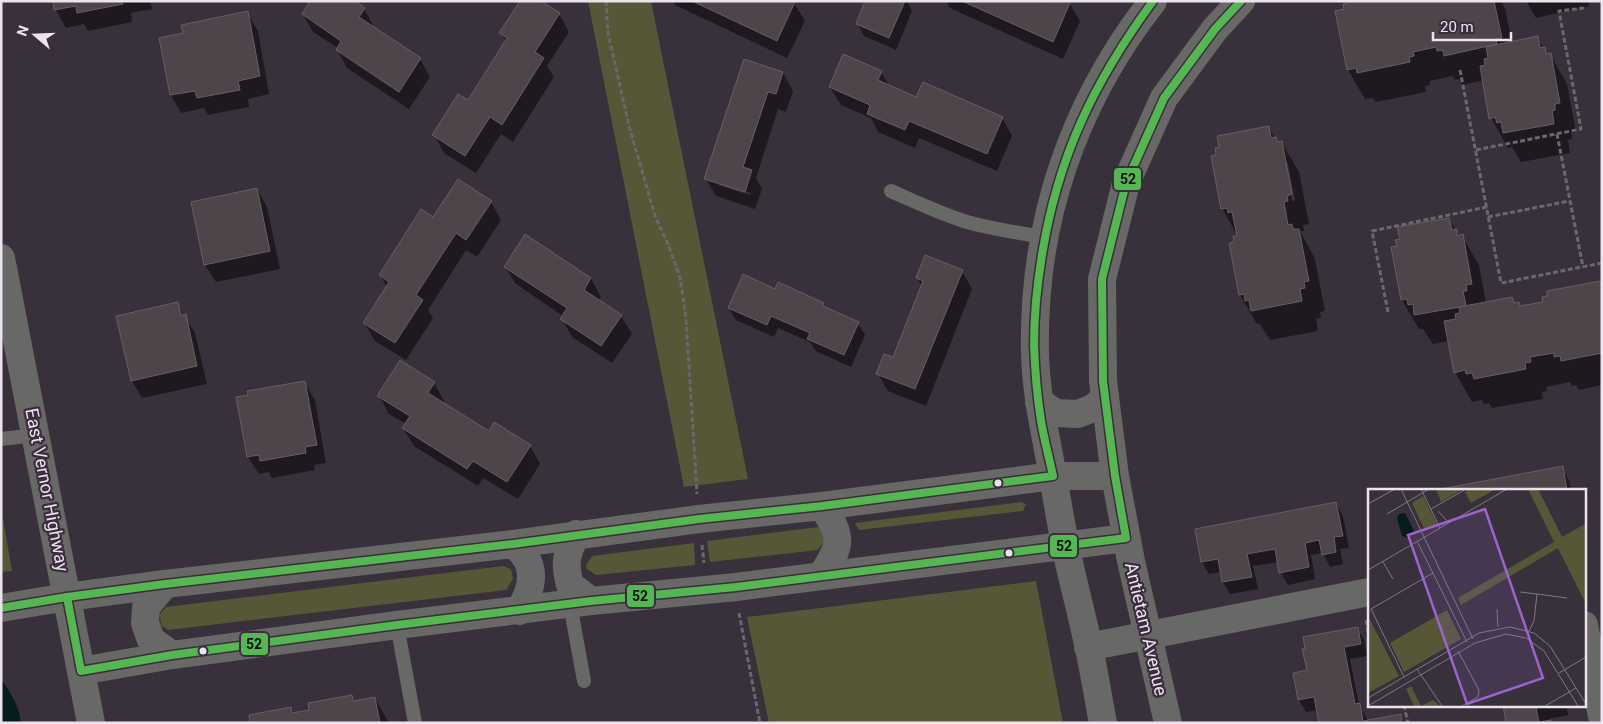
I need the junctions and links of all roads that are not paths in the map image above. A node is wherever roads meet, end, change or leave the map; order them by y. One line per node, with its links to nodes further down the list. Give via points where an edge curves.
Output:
1 (1153, 1): 4 (street, via 1100,79 1074,132)
2 (1241, 1): 7 (street, Antietam Avenue, via 1214,29 1164,98 1126,183 1102,279)
3 (891, 191): 4 (lane, via 968,222)
4 (1044, 237): 8 (street, via 1036,302 1035,355)
5 (1, 258): 6 (street, East Vernor Highway)
6 (9, 344): 9 (street, East Vernor Highway)
7 (1105, 398): 8 (street, via 1078,414 1056,413); 12 (street, Antietam Avenue)
8 (1039, 402): 11 (street)
9 (36, 435): 10 (lane); 20 (street, East Vernor Highway)
10 (1, 439)
11 (1053, 476): 12 (street); 13 (street); 17 (street)
12 (1115, 476): 15 (street, Antietam Avenue)
13 (822, 506): 14 (street); 18 (street, via 834,523 838,537 833,557)
14 (576, 534): 16 (street); 21 (street, via 567,554 566,570)
15 (1126, 538): 17 (street); 26 (street, Antietam Avenue)
16 (513, 544): 19 (street); 24 (street, via 523,551 532,578 528,596)
17 (1065, 544): 18 (street); 28 (street)
18 (821, 576): 21 (street)
19 (165, 584): 20 (street); 29 (street, via 146,607 145,623 151,640)
20 (67, 597): 23 (street); 30 (street, East Vernor Highway)
21 (580, 603): 24 (street); 31 (lane)
22 (1367, 604): 26 (street, via 1256,614)
23 (1, 608)
24 (519, 611): 25 (street)
25 (397, 625): 29 (street); 34 (lane)
26 (1147, 635): 28 (street); 36 (street, Antietam Avenue)
27 (1586, 635): 32 (street)
28 (1088, 647): 35 (street)
29 (172, 655): 30 (street)
30 (80, 671): 33 (street, East Vernor Highway)
31 (584, 681)
32 (1602, 716)
33 (91, 723)
34 (415, 723)
35 (1103, 723)
36 (1168, 723)

